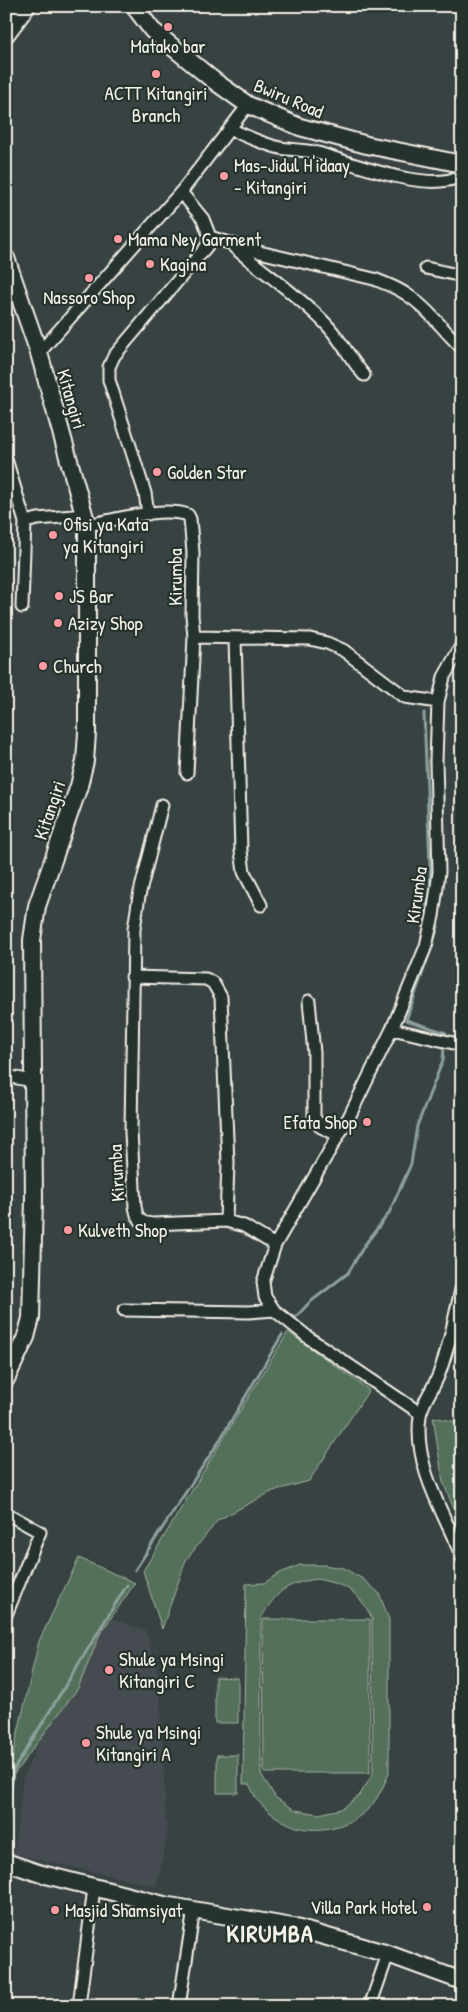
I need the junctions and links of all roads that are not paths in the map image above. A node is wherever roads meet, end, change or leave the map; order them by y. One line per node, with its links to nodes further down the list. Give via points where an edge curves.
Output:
1 (27, 6): 3 (main road)
2 (134, 6): 4 (main road, Bwiru Road, via 152,30)
3 (6, 34)
4 (248, 105): 5 (street); 6 (main road, Bwiru Road, via 300,127 367,145)
5 (230, 129): 7 (street, via 280,148 315,152 399,177 440,183); 8 (street)
6 (462, 164)
7 (462, 176)
8 (180, 192): 9 (street, via 203,219); 15 (street)
9 (210, 237): 10 (street); 18 (street, via 207,246 114,356 109,367 109,380 143,486)
10 (228, 243): 14 (street, via 374,279 406,293); 16 (street, via 308,306 327,325)
11 (6, 258): 15 (main road, Kitangiri)
12 (426, 268): 13 (street)
13 (462, 276)
14 (462, 348)
15 (39, 353): 19 (main road, Kitangiri)
16 (364, 375)
17 (6, 459): 20 (street)
18 (148, 514): 19 (street, Kirumba); 22 (street, Kirumba, via 181,512 190,518)
19 (86, 520): 20 (street, Kirumba, via 38,519); 34 (main road, Kitangiri, via 85,761 37,906 32,940)
20 (26, 522): 21 (street)
21 (22, 607)
22 (194, 637): 23 (street); 26 (street, Kirumba)
23 (235, 638): 25 (street, via 310,639 327,643 343,650 405,697); 28 (street, via 241,851 244,872)
24 (462, 644): 25 (street, Kirumba, via 444,677)
25 (438, 702): 31 (street, Kirumba, via 439,872 433,916 426,946)
26 (187, 773)
27 (162, 805): 29 (street, Kirumba, via 138,896)
28 (262, 906)
29 (132, 977): 36 (street, via 206,979 214,983 222,997 228,1163); 36 (street, Kirumba, via 131,1132 137,1215 142,1222 152,1224)
30 (309, 1000): 35 (street, via 314,1053 314,1117 321,1127)
31 (392, 1029): 32 (street); 35 (street, Kirumba)
32 (462, 1045)
33 (6, 1076): 34 (street)
34 (33, 1081): 41 (main road, Kitangiri, via 34,1251 30,1318 26,1337)
35 (338, 1135): 37 (street, Kirumba)
36 (226, 1220): 37 (street, Kirumba, via 244,1226)
37 (275, 1245): 40 (street, Kirumba, via 263,1282 265,1297)
38 (462, 1285): 42 (street, via 450,1342)
39 (124, 1310): 40 (street)
40 (274, 1310): 42 (street, Kirumba, via 309,1338)
41 (6, 1379)
42 (420, 1413): 44 (street, via 419,1430 428,1480)
43 (6, 1513): 45 (street, via 40,1532)
44 (462, 1557)
45 (6, 1615)
46 (6, 1862): 47 (main road)
47 (94, 1888): 48 (main road); 51 (street)
48 (194, 1910): 49 (main road, via 292,1928); 52 (street)
49 (388, 1954): 50 (main road); 53 (street)
50 (462, 1981)
51 (79, 2006)
52 (179, 2006)
53 (370, 2006)

